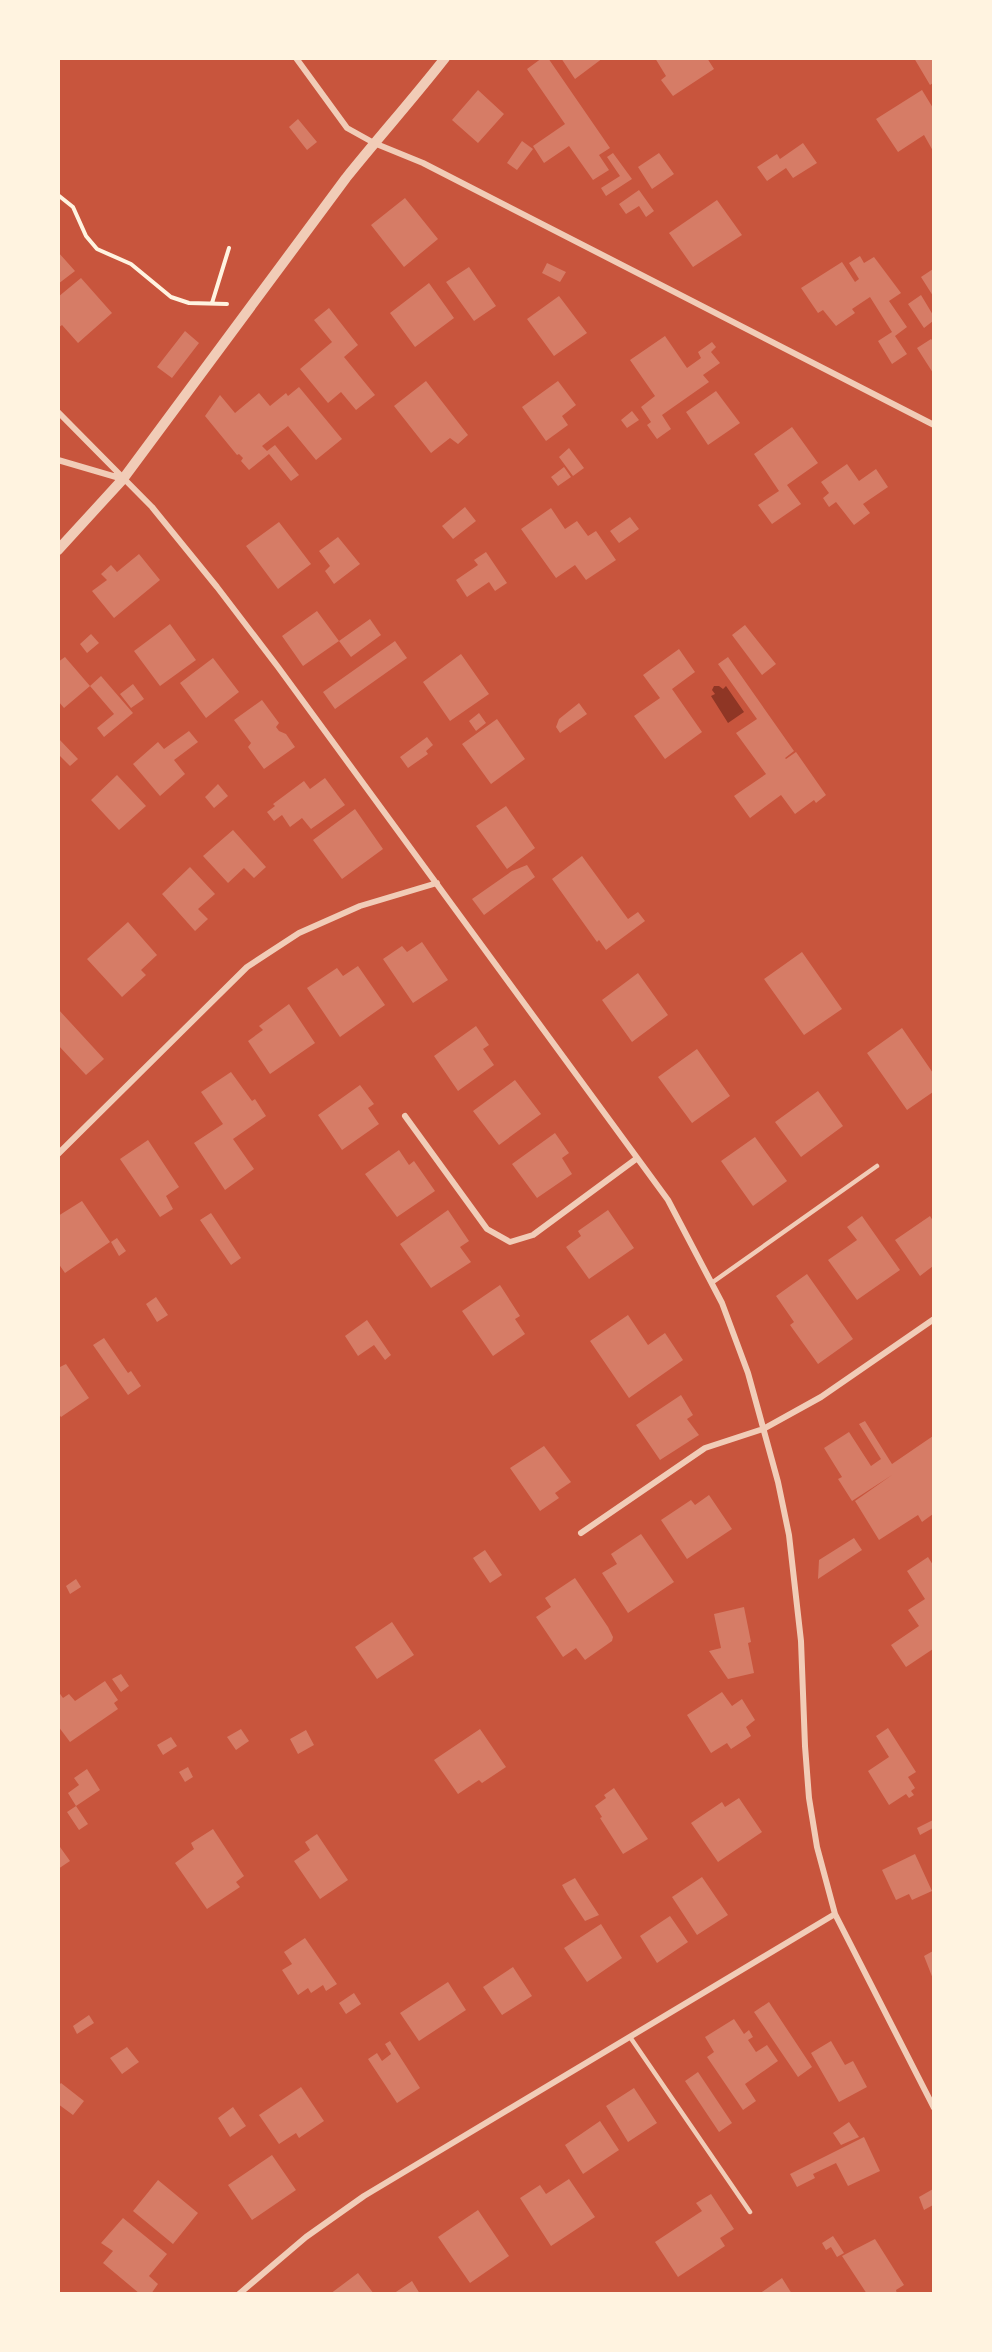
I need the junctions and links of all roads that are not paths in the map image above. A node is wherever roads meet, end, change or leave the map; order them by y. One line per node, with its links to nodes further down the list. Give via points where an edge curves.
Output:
1 (296, 58): 3 (street, via 347,128)
2 (445, 58): 3 (street)
3 (374, 143): 5 (street, via 423,163); 7 (street)
4 (58, 411): 7 (street)
5 (933, 425)
6 (58, 460): 7 (street)
7 (123, 479): 8 (street); 9 (street, via 152,507 217,587)
8 (58, 550)
9 (437, 883): 11 (street, via 360,906 319,924 247,967); 12 (street)
10 (405, 1116): 12 (street, via 488,1229 510,1242 533,1235)
11 (58, 1154)
12 (636, 1159): 14 (street, via 668,1200)
13 (878, 1166): 14 (lane)
14 (713, 1282): 16 (street, via 748,1373)
15 (933, 1319): 16 (street, via 822,1397)
16 (764, 1429): 17 (street, via 705,1448); 18 (street, via 789,1535 801,1641 809,1798)
17 (581, 1533)
18 (835, 1914): 19 (street); 20 (street)
19 (630, 2037): 21 (lane); 22 (street, via 364,2196 306,2237)
20 (933, 2109)
21 (750, 2212)
22 (239, 2294)

